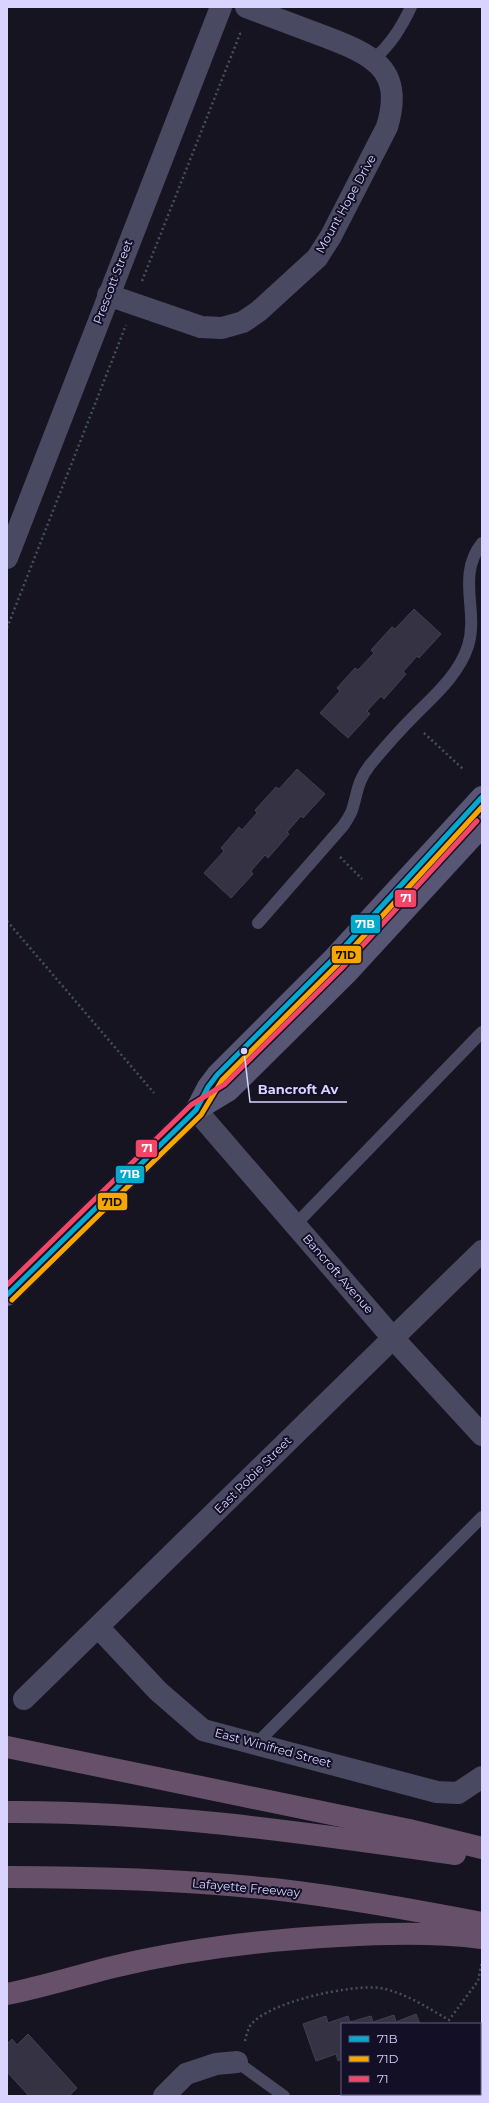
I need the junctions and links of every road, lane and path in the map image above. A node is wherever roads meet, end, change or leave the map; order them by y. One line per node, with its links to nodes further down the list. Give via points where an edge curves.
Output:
1 (221, 7): 7 (street, Prescott Street)
2 (246, 7): 5 (street, Mount Hope Drive, via 356,49)
3 (411, 7): 5 (lane, via 400,31 388,47)
4 (235, 25): 6 (path, via 240,34)
5 (374, 59): 7 (street, Mount Hope Drive, via 386,73 392,91 393,109 387,127 317,258 259,311 243,322 222,328 201,327)
6 (140, 287)
7 (108, 295): 10 (street, Prescott Street)
8 (128, 322): 11 (path)
9 (482, 543): 19 (lane, via 472,557 468,577 470,632 460,665 369,766 358,782 353,808 343,826)
10 (8, 555)
11 (7, 628)
12 (431, 740): 13 (path)
13 (463, 769)
14 (482, 797): 22 (main road, via 334,958 217,1076)
15 (482, 826): 22 (main road, via 341,979 229,1090)
16 (336, 854): 17 (path)
17 (362, 879)
18 (7, 921): 21 (path)
19 (258, 923)
20 (482, 1032): 23 (lane)
21 (154, 1093)
22 (196, 1110): 23 (street, Bancroft Avenue); 25 (main road)
23 (295, 1225): 26 (street, Bancroft Avenue)
24 (482, 1251): 26 (street, East Robie Street)
25 (7, 1295)
26 (392, 1337): 27 (street, Bancroft Avenue); 29 (street, East Robie Street)
27 (482, 1435)
28 (482, 1517): 31 (lane)
29 (98, 1627): 30 (street, East Robie Street); 31 (street, East Winifred Street, via 158,1691 203,1730)
30 (24, 1699)
31 (257, 1743): 33 (street, East Winifred Street, via 437,1792 458,1793)
32 (7, 1747): 35 (highway, via 409,1830)
33 (482, 1777)
34 (7, 1812): 36 (highway, via 171,1820 340,1838)
35 (482, 1848)
36 (482, 1857)
37 (7, 1877): 38 (highway, Lafayette Freeway, via 94,1877 266,1889 382,1905)
38 (482, 1923)
39 (482, 1938): 41 (highway, via 450,1934 384,1933 286,1939 203,1950 128,1964)
40 (482, 1960): 42 (path, via 478,1981 449,2020 415,2000 380,1988 349,1987 271,2010 251,2025)
41 (7, 1994)
42 (237, 2062): 43 (street, via 216,2064 186,2074); 44 (lane)
43 (164, 2096)
44 (284, 2096)

